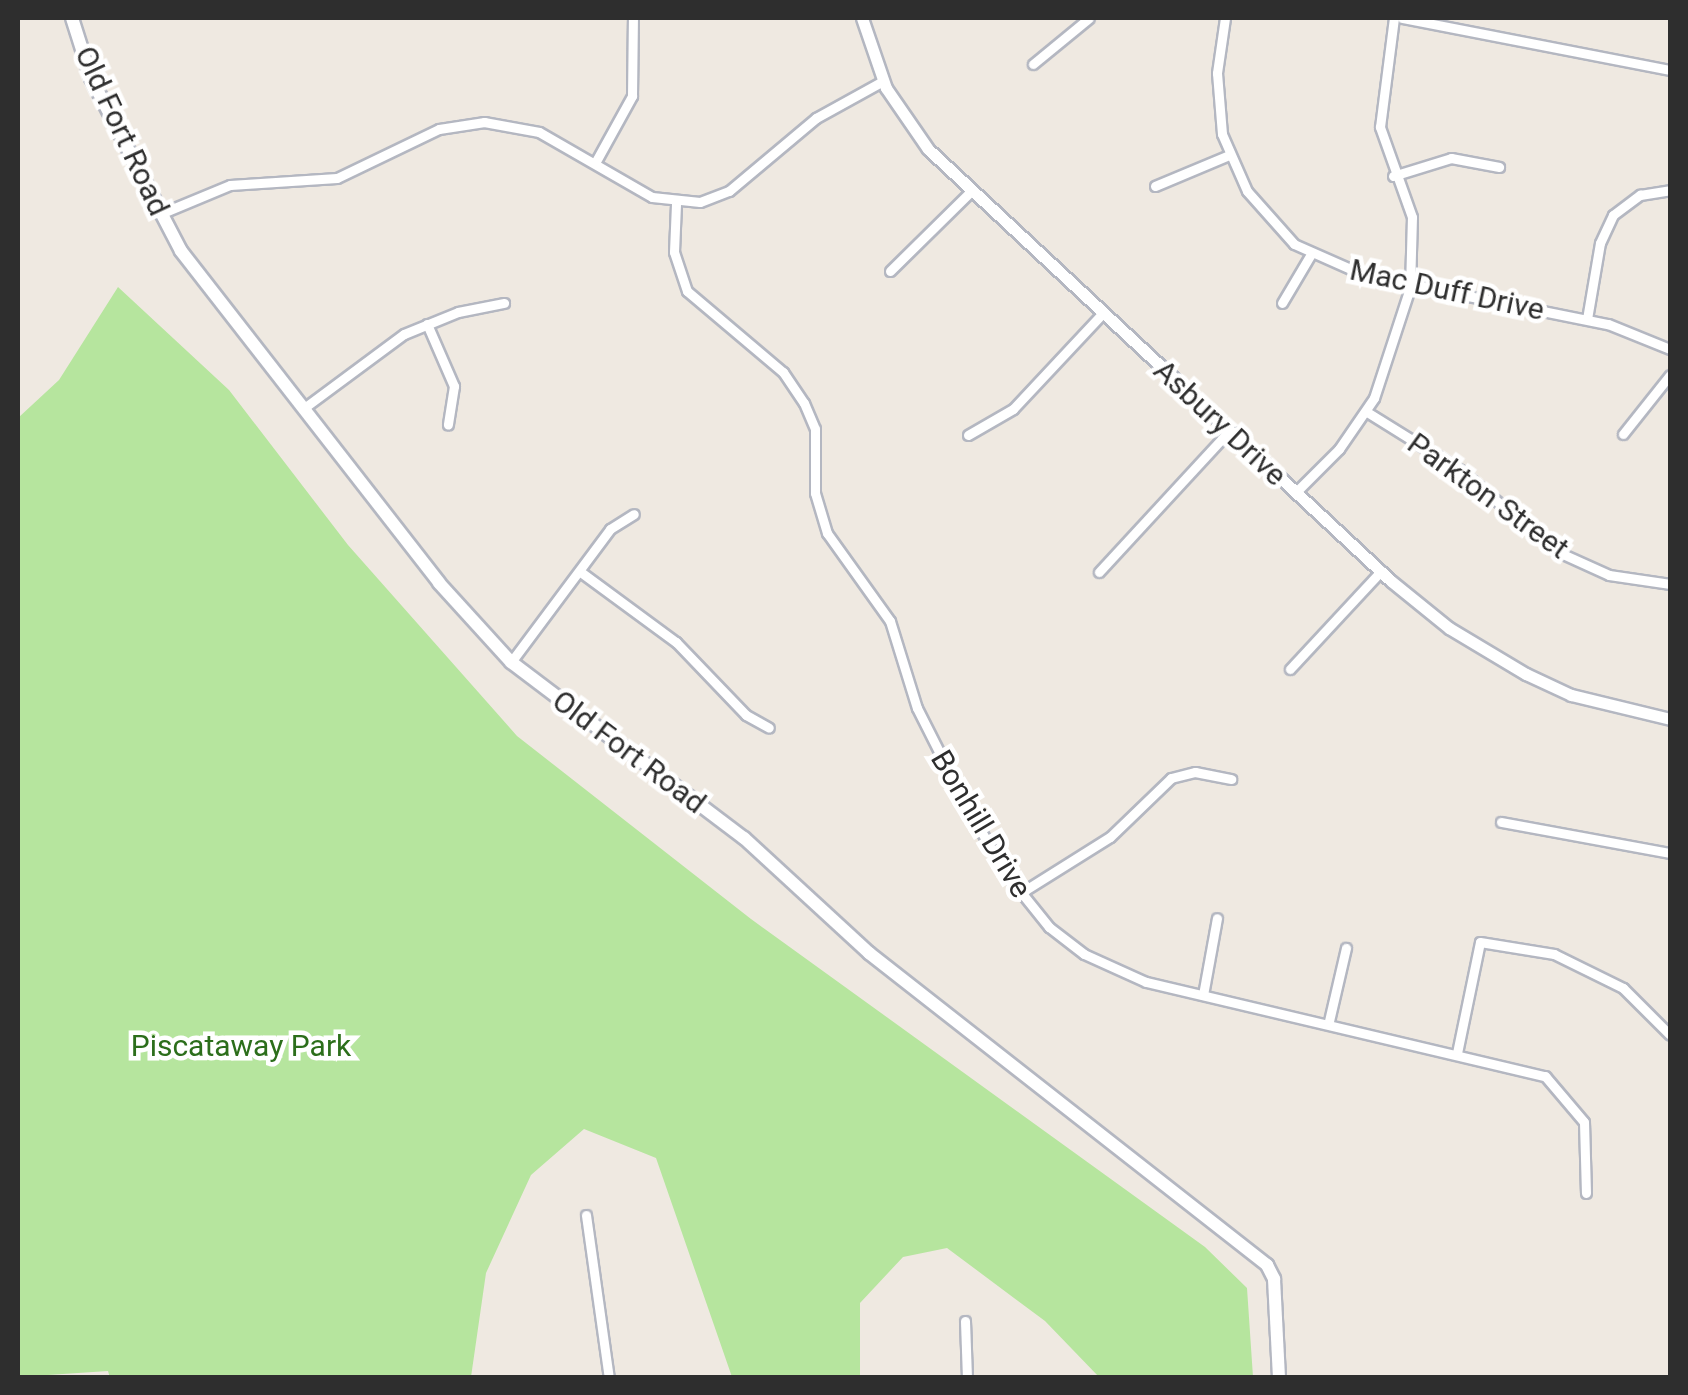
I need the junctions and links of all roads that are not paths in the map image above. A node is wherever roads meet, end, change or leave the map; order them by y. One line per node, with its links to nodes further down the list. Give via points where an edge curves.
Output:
1 (72, 18): 19 (main road, Old Fort Road, via 91,78)
2 (633, 18): 12 (street, via 630,104)
3 (862, 18): 10 (street, Asbury Drive)
4 (1089, 18): 8 (street)
5 (1225, 18): 11 (street, Mac Duff Drive, via 1217,114)
6 (1394, 18): 14 (street, via 1380,128)
7 (1402, 18): 9 (street)
8 (1033, 64)
9 (1670, 70)
10 (883, 81): 17 (street, Asbury Drive, via 915,133); 18 (street, via 816,118 729,190)
11 (1229, 155): 15 (street); 20 (street, Mac Duff Drive, via 1262,213)
12 (595, 163): 18 (street); 19 (street, via 531,129 471,123 439,129 336,178 230,185)
13 (1500, 168): 14 (street, via 1444,158)
14 (1393, 176): 22 (street, via 1414,226)
15 (1155, 186)
16 (1670, 190): 26 (street, via 1640,195 1613,215 1600,243)
17 (971, 191): 21 (street, via 902,252); 25 (street, Asbury Drive)
18 (676, 204): 49 (street, Bonhill Drive, via 674,252 681,278 696,300 783,372 804,403 815,429 816,502 826,533 890,622 931,743)
19 (160, 214): 30 (main road, Old Fort Road, via 215,300)
20 (1311, 254): 22 (street, Mac Duff Drive); 24 (street)
21 (890, 271)
22 (1410, 288): 26 (street, Mac Duff Drive); 31 (street, via 1392,360)
23 (504, 303): 27 (street)
24 (1282, 303)
25 (1102, 314): 33 (street, Asbury Drive); 35 (street, via 1014,409)
26 (1587, 319): 28 (street, Mac Duff Drive)
27 (428, 324): 30 (street, via 386,345); 32 (street, via 454,386)
28 (1670, 349)
29 (1670, 374): 34 (street)
30 (304, 408): 42 (main road, Old Fort Road, via 439,583)
31 (1366, 412): 36 (street); 41 (street, Parkton Street, via 1460,470 1556,551 1609,575)
32 (448, 425)
33 (1228, 432): 36 (street, Asbury Drive); 39 (street)
34 (1623, 434)
35 (968, 435)
36 (1296, 492): 38 (street, Asbury Drive)
37 (634, 514): 40 (street, via 610,528)
38 (1381, 571): 43 (street); 44 (street, Asbury Drive, via 1449,628 1526,674 1571,694)
39 (1099, 572)
40 (582, 574): 42 (street); 45 (street, via 684,648 746,715)
41 (1670, 584)
42 (512, 662): 61 (main road, Old Fort Road, via 744,838 869,953 1267,1266 1274,1279)
43 (1290, 669)
44 (1670, 719)
45 (769, 728)
46 (1231, 779): 49 (street, via 1195,772 1162,783 1110,837)
47 (1501, 822): 48 (street)
48 (1670, 853)
49 (1019, 894): 52 (street, Bonhill Drive, via 1084,954 1134,978)
50 (1217, 918): 52 (street)
51 (1346, 948): 53 (street)
52 (1204, 995): 53 (street, Bonhill Drive)
53 (1329, 1021): 55 (street, Bonhill Drive)
54 (1670, 1034): 55 (street, via 1623,988 1554,954 1480,942)
55 (1457, 1053): 56 (street, Bonhill Drive, via 1529,1068 1569,1096 1588,1138)
56 (1586, 1193)
57 (586, 1215): 59 (street)
58 (965, 1321): 60 (street)
59 (609, 1378)
60 (967, 1378)
61 (1279, 1378)

